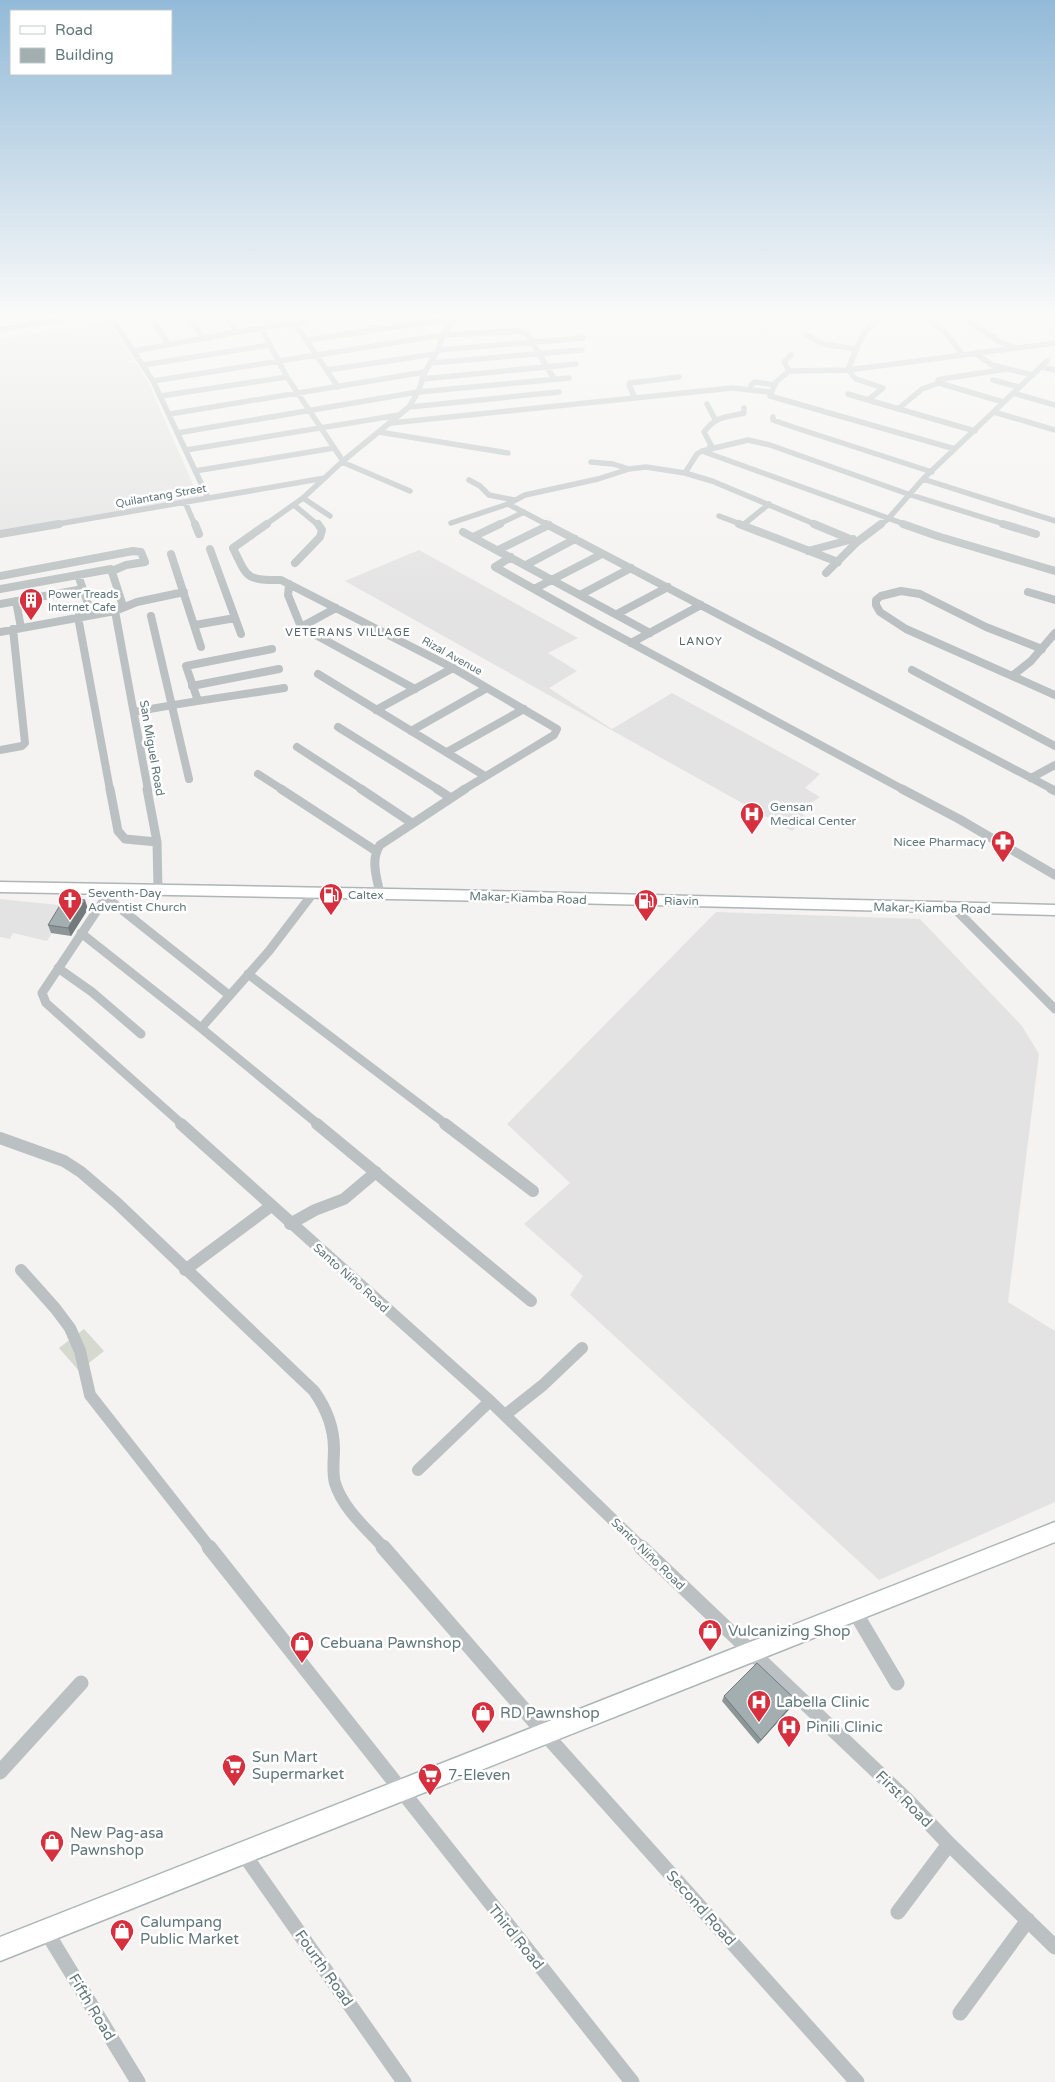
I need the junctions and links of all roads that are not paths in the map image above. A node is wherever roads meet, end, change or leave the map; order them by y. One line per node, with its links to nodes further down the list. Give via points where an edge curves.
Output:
1 (168, 411): 12 (street)
2 (187, 411): 12 (street)
3 (297, 411): 21 (street)
4 (310, 411): 17 (street)
5 (404, 411): 13 (street)
6 (507, 411): 16 (street)
7 (711, 411): 15 (street)
8 (744, 411): 15 (street)
9 (820, 411): 25 (street)
10 (906, 411): 19 (street)
11 (994, 412): 18 (street); 19 (street)
12 (170, 414): 21 (street)
13 (400, 415): 16 (street); 17 (street)
14 (773, 417): 34 (street, via 776,421)
15 (715, 420): 24 (street, via 704,432)
16 (391, 423): 20 (street)
17 (322, 428): 23 (street); 26 (street)
18 (1055, 430)
19 (975, 431): 25 (street)
20 (379, 432): 28 (street); 30 (street)
21 (177, 433): 26 (street)
22 (741, 441): 24 (street); 29 (street); 40 (street, via 754,440 770,445)
23 (334, 448): 30 (street); 33 (street)
24 (709, 448): 27 (street)
25 (955, 449): 34 (street)
26 (186, 450): 33 (street)
27 (702, 451): 29 (street); 35 (street)
28 (508, 453)
29 (729, 455): 50 (street)
30 (342, 462): 36 (street); 39 (street)
31 (591, 462): 32 (street)
32 (629, 469): 35 (street, via 646,466); 44 (street, via 537,492)
33 (195, 471): 41 (street)
34 (932, 472): 37 (street)
35 (685, 473): 45 (street)
36 (325, 478): 41 (street, Quilantang Street); 42 (street)
37 (923, 478): 40 (street); 51 (street)
38 (469, 480): 44 (street, via 489,495)
39 (410, 491)
40 (908, 494): 50 (street); 58 (street)
41 (208, 498): 43 (street, Quilantang Street)
42 (303, 498): 46 (street); 48 (street)
43 (185, 502): 56 (street, Quilantang Street); 57 (street)
44 (511, 502): 47 (street); 52 (street)
45 (769, 504): 54 (street); 61 (street)
46 (294, 505): 69 (street, via 322,530 320,537); 78 (street, Rizal Avenue, via 233,548 245,573 251,578 280,580)
47 (524, 512): 53 (street); 59 (street)
48 (330, 516)
49 (720, 516): 54 (street)
50 (888, 519): 61 (street); 73 (street)
51 (1055, 521)
52 (451, 522)
53 (550, 525): 60 (street); 63 (street)
54 (743, 525): 64 (street)
55 (463, 532): 59 (street)
56 (0, 534)
57 (199, 534)
58 (1036, 534)
59 (473, 537): 63 (street)
60 (576, 539): 66 (street); 70 (street)
61 (855, 541): 64 (street); 68 (street)
62 (210, 549): 96 (street)
63 (498, 550): 67 (street)
64 (807, 551): 68 (street)
65 (171, 554): 83 (street)
66 (602, 554): 71 (street); 77 (street)
67 (511, 556): 70 (street); 81 (street, via 495,566)
68 (838, 562): 74 (street)
69 (295, 563)
70 (526, 565): 77 (street)
71 (631, 568): 79 (street); 85 (street)
72 (112, 571): 75 (street); 76 (street, via 145,562 141,552); 90 (street, San Miguel Road)
73 (1055, 572)
74 (826, 573)
75 (78, 575): 80 (street); 82 (street)
76 (0, 576)
77 (552, 580): 81 (street); 85 (street)
78 (289, 584): 91 (street, Rizal Avenue); 98 (street, via 288,595)
79 (668, 587): 89 (street); 92 (street)
80 (0, 589)
81 (534, 589): 104 (street)
82 (83, 590): 87 (street); 93 (street)
83 (184, 592): 90 (street); 97 (street)
84 (1028, 592): 86 (street)
85 (580, 595): 92 (street)
86 (1055, 600)
87 (16, 601): 88 (street); 99 (street)
88 (0, 604)
89 (700, 605): 101 (street); 132 (street)
90 (119, 608): 93 (street); 122 (street, San Miguel Road)
91 (336, 608): 98 (street); 109 (street, Rizal Avenue)
92 (617, 614): 101 (street)
93 (92, 615): 95 (street)
94 (151, 616): 119 (street)
95 (78, 618): 99 (street); 137 (street, via 118,832 125,839)
96 (235, 618): 97 (street); 103 (street)
97 (195, 625): 105 (street)
98 (301, 627): 116 (street)
99 (17, 629): 100 (street); 127 (street, via 25,744)
100 (0, 632)
101 (650, 633): 104 (street)
102 (1055, 633): 107 (street)
103 (241, 634)
104 (631, 642): 139 (street, via 959,819)
105 (202, 647)
106 (272, 649): 113 (street, via 188,665 186,669)
107 (1042, 649): 112 (street); 112 (street, via 910,591 890,593 876,600 880,612 906,629)
108 (279, 668): 113 (street)
109 (453, 668): 115 (street, Rizal Avenue); 116 (street)
110 (912, 670): 125 (street)
111 (318, 674): 121 (street)
112 (1012, 676): 117 (street)
113 (192, 686): 118 (street)
114 (284, 688): 118 (street)
115 (487, 688): 120 (street, Rizal Avenue); 124 (street)
116 (415, 689): 121 (street)
117 (1055, 695)
118 (198, 701): 119 (street)
119 (172, 704): 122 (street); 133 (street)
120 (524, 709): 128 (street); 131 (street, Rizal Avenue, via 557,729 554,735)
121 (376, 710): 124 (street)
122 (135, 712): 137 (street, San Miguel Road)
123 (338, 727): 135 (street)
124 (412, 731): 128 (street)
125 (1055, 746)
126 (297, 747): 136 (street)
127 (0, 750)
128 (447, 752): 131 (street)
129 (1055, 765): 132 (street)
130 (258, 774): 138 (street)
131 (485, 776): 135 (street)
132 (1031, 778): 134 (street)
133 (190, 780)
134 (1055, 791)
135 (451, 798): 136 (street)
136 (412, 823): 138 (street)
137 (157, 842): 141 (street, San Miguel Road)
138 (376, 851): 144 (street)
139 (1055, 875)
140 (0, 887): 143 (main road, Makar-Kiamba Road)
141 (158, 890): 142 (main road, Makar-Kiamba Road); 143 (main road, Makar-Kiamba Road)
142 (314, 892): 144 (main road, Makar-Kiamba Road); 149 (street)
143 (110, 893): 147 (street, Santo Niño Road); 150 (street)
144 (380, 894): 145 (main road, Makar-Kiamba Road)
145 (955, 909): 146 (main road, Makar-Kiamba Road); 151 (street)
146 (1055, 910)
147 (81, 933): 148 (street, Santo Niño Road); 152 (street)
148 (58, 968): 153 (street); 157 (street, Santo Niño Road, via 42,993 46,1003)
149 (248, 974): 150 (street); 156 (street)
150 (230, 995): 152 (street)
151 (1055, 1009)
152 (201, 1028): 155 (street)
153 (141, 1034)
154 (0, 1138): 160 (street, Second Road, via 64,1161 81,1172)
155 (376, 1172): 158 (street, via 344,1200 315,1210); 161 (street)
156 (533, 1191)
157 (271, 1206): 158 (street, Santo Niño Road); 160 (street)
158 (290, 1224): 163 (street, Santo Niño Road)
159 (21, 1270): 173 (street, Third Road, via 66,1321 80,1350 82,1373 90,1395)
160 (186, 1270): 171 (street, Second Road, via 324,1403 334,1437 334,1477 347,1506)
161 (531, 1301)
162 (582, 1348): 164 (street)
163 (490, 1401): 164 (street, Santo Niño Road); 165 (street)
164 (505, 1415): 168 (street, Santo Niño Road)
165 (418, 1470)
166 (1055, 1532): 167 (street)
167 (855, 1612): 168 (street); 170 (street)
168 (752, 1652): 171 (street); 174 (street, First Road)
169 (81, 1683): 172 (street)
170 (897, 1683)
171 (546, 1734): 173 (street); 185 (street, Second Road)
172 (0, 1772)
173 (401, 1792): 175 (street); 184 (street, Third Road)
174 (949, 1844): 176 (street); 177 (street, First Road)
175 (243, 1854): 178 (street); 183 (street, Fourth Road)
176 (898, 1912)
177 (1028, 1920): 179 (street, First Road); 181 (street)
178 (46, 1931): 180 (street); 182 (street, Fifth Road)
179 (1055, 1947)
180 (0, 1949)
181 (960, 2013)
182 (138, 2082)
183 (404, 2082)
184 (632, 2082)
185 (857, 2082)

